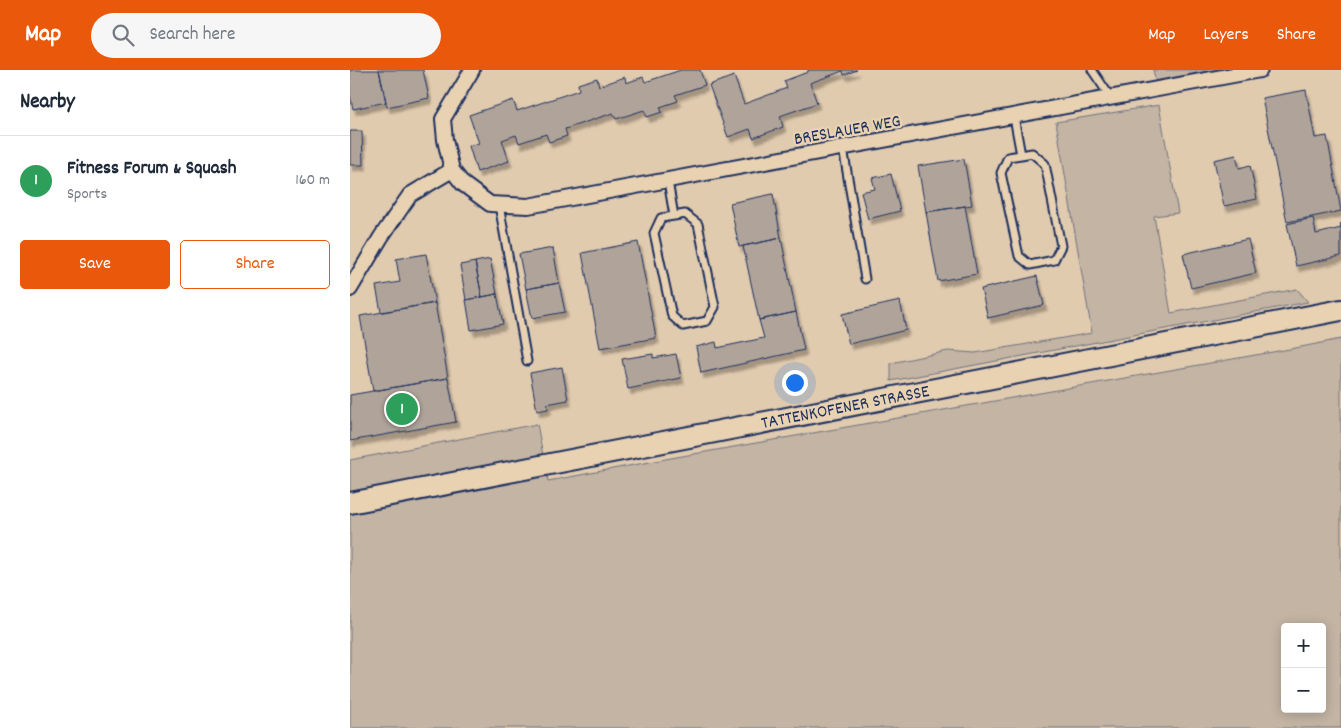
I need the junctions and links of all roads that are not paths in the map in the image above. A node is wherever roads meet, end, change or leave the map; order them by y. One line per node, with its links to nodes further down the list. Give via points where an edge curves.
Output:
1 (472, 70): 8 (street, BRESLAUER WEG, via 443,119)
2 (1092, 70): 4 (lane)
3 (1260, 70): 4 (street, BRESLAUER WEG)
4 (1111, 98): 5 (street, BRESLAUER WEG)
5 (1014, 117): 6 (street, BRESLAUER WEG); 7 (lane)
6 (843, 148): 9 (street, BRESLAUER WEG); 12 (lane)
7 (1021, 155): 7 (lane, via 1008,157 1001,172 1019,256 1030,265 1054,260 1061,246 1045,164 1032,153)
8 (452, 170): 10 (street, BRESLAUER WEG, via 463,184 490,204); 13 (street, via 410,195)
9 (668, 180): 10 (street, BRESLAUER WEG, via 528,206); 11 (lane)
10 (499, 204): 15 (lane)
11 (674, 216): 11 (lane, via 661,218 654,233 672,316 683,326 707,321 715,307 698,224 685,214)
12 (865, 279)
13 (350, 288)
14 (1341, 310): 16 (main road, TATTENKOFENER STRASSE)
15 (527, 361)
16 (350, 503)

